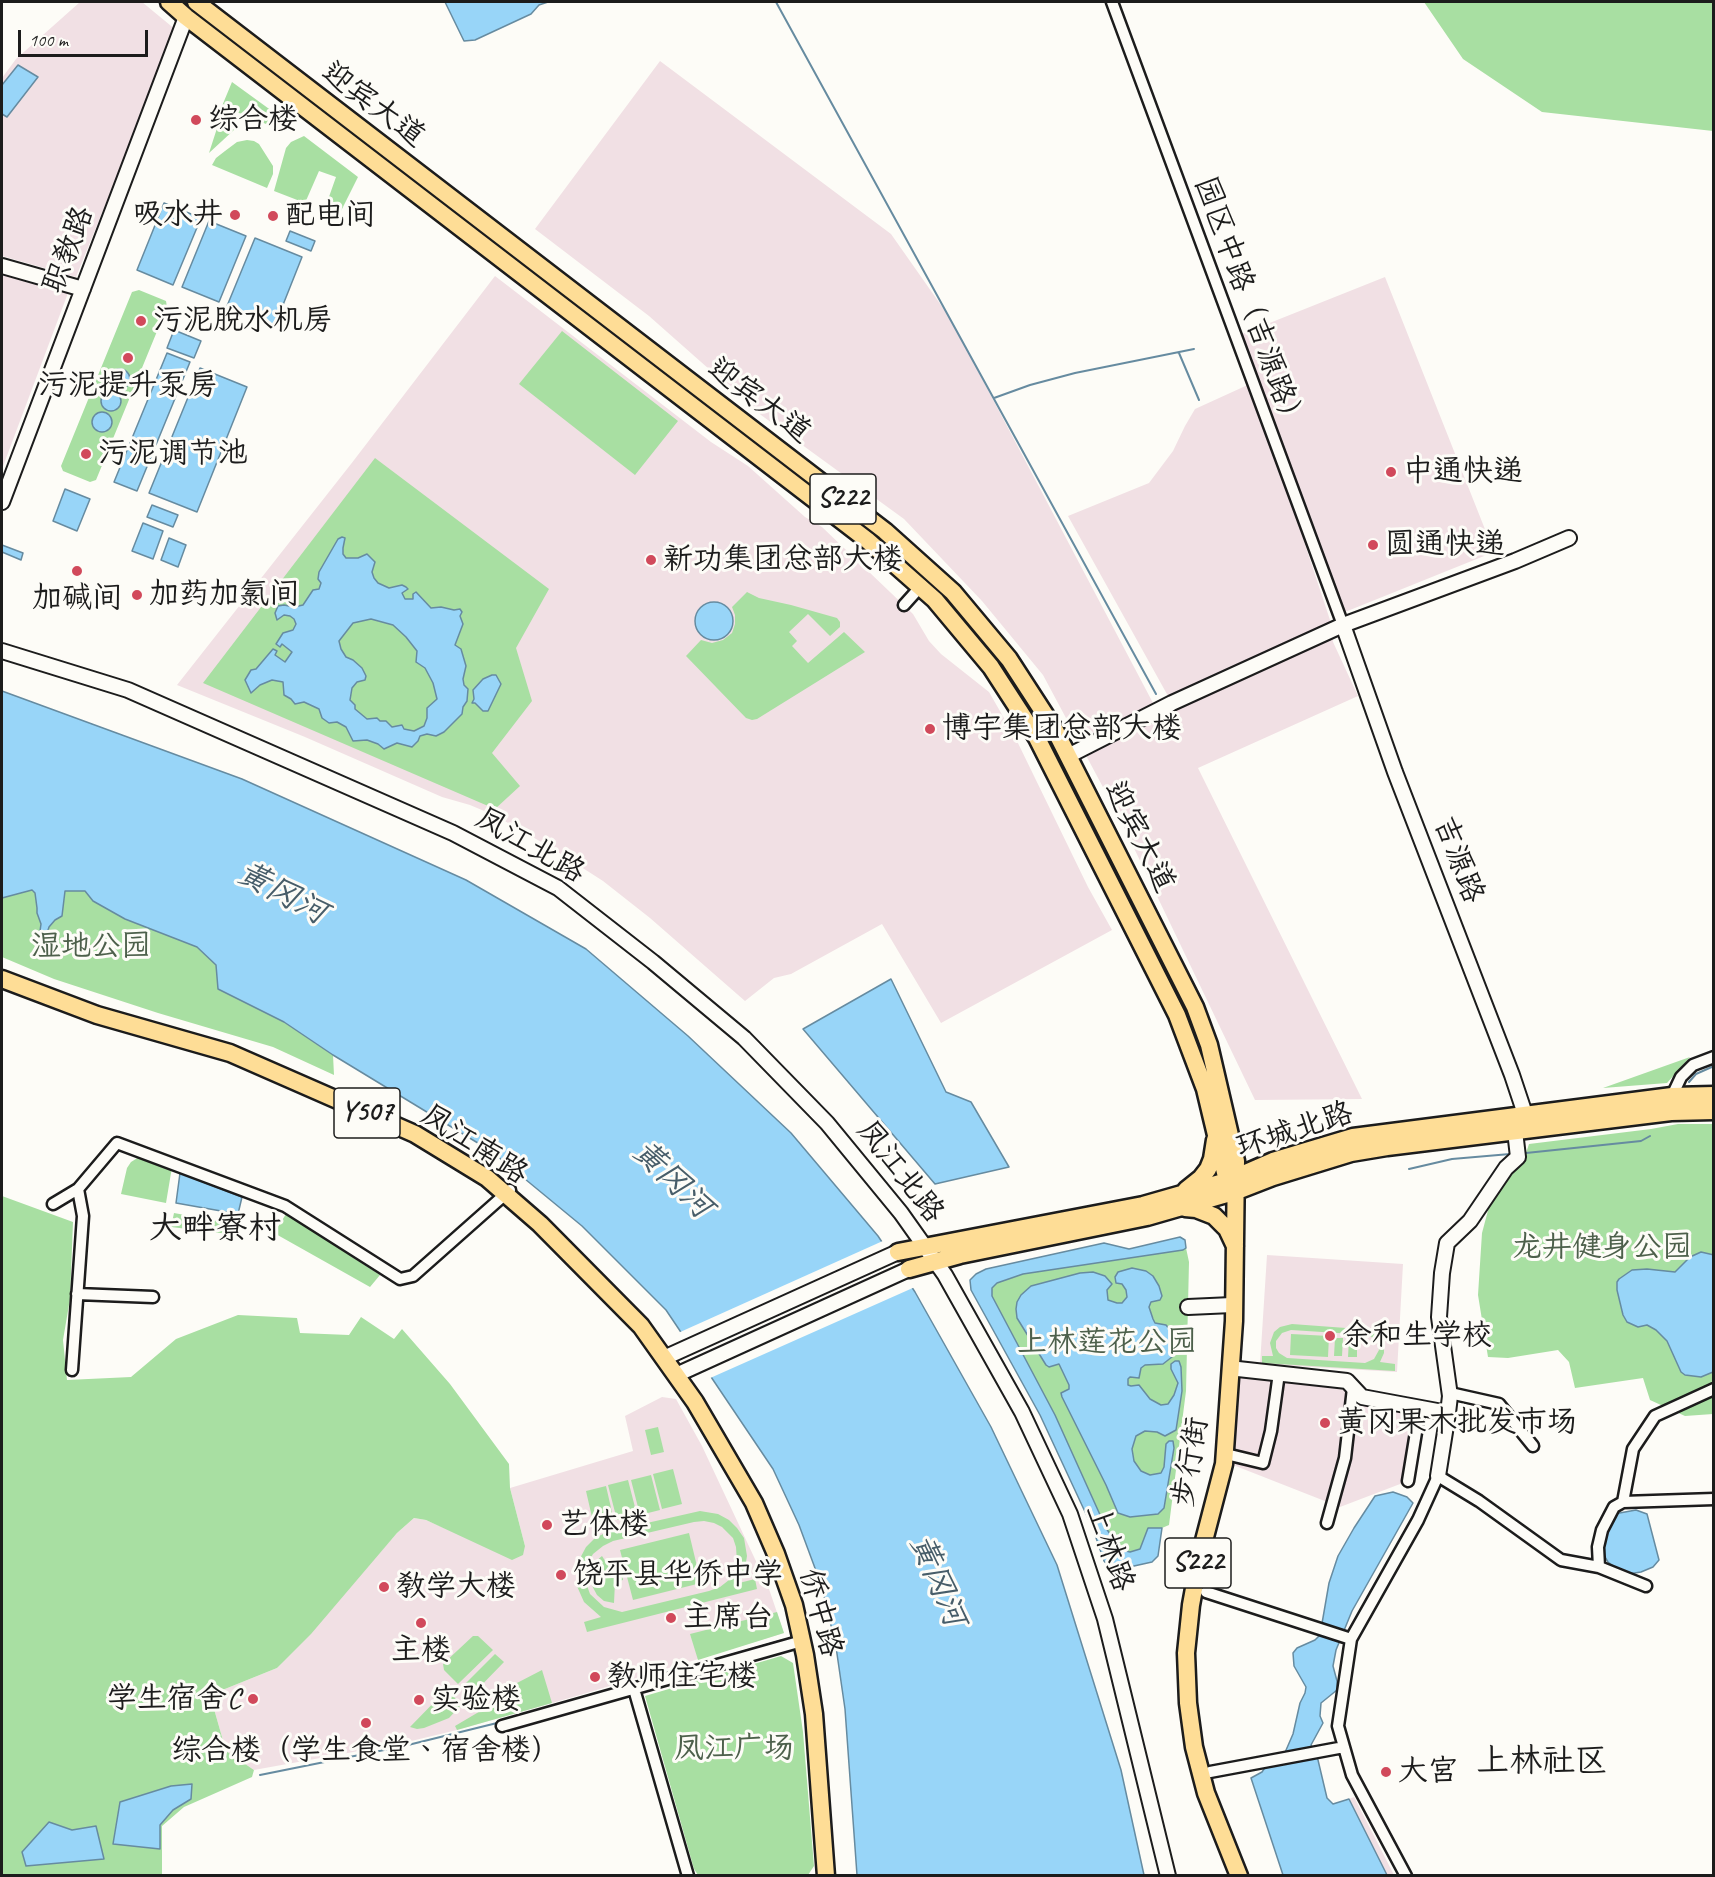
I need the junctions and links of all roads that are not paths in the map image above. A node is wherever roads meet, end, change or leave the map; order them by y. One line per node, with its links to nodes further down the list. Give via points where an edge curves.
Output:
1 (169, 2): 4 (main road, 迎宾大道 / S222)
2 (195, 2): 6 (main road, 迎宾大道 / S222)
3 (1112, 2): 16 (street, 园区中路（吉源路）)
4 (186, 17): 7 (main road, 迎宾大道 / S222); 8 (street, 职教路)
5 (2, 266): 8 (street)
6 (550, 274): 7 (main road); 10 (main road, 迎宾大道 / S222)
7 (539, 287): 12 (main road, 迎宾大道 / S222)
8 (83, 289): 9 (street, 职教路)
9 (2, 502)
10 (885, 531): 12 (main road); 15 (main road, 迎宾大道 / S222, via 953,592)
11 (1569, 538): 16 (street)
12 (874, 545): 17 (main road, 迎宾大道 / S222, via 935,600)
13 (922, 585): 14 (street)
14 (904, 605)
15 (971, 614): 17 (main road); 19 (main road, 迎宾大道 / S222, via 1010,659)
16 (1343, 625): 21 (street, via 1172,703); 29 (street, 吉源路, via 1411,815 1512,1075)
17 (957, 626): 20 (main road, 迎宾大道 / S222, via 992,667)
18 (2, 651): 37 (street, 凤江北路, via 139,695 453,833 558,888 744,1038 826,1123)
19 (1032, 694): 20 (main road); 21 (main road, 迎宾大道 / S222)
20 (1015, 704): 23 (main road, 迎宾大道 / S222)
21 (1068, 756): 22 (main road, 迎宾大道 / S222)
22 (1085, 790): 23 (main road); 31 (main road, 迎宾大道 / S222, via 1195,1007 1220,1084 1236,1161)
23 (1068, 799): 30 (main road, 迎宾大道 / S222, via 1177,1015)
24 (2, 979): 45 (main road, 凤江南路 / Y507, via 97,1015 230,1053 415,1134 487,1178 540,1224 641,1326)
25 (1713, 1057): 27 (street, via 1693,1065 1681,1077)
26 (1713, 1095): 27 (main road, 环城北路)
27 (1672, 1096): 29 (main road, 环城北路)
28 (1713, 1111): 29 (main road, 环城北路)
29 (1518, 1120): 31 (main road, 环城北路, via 1351,1153); 52 (street, 吉源路, via 1518,1157 1470,1221 1446,1243 1439,1317)
30 (1215, 1126): 31 (main road, 迎宾大道 / S222); 34 (main road, via 1208,1169)
31 (1232, 1186): 34 (main road, 环城北路); 36 (main road, 步行街 / S222)
32 (78, 1189): 33 (street, via 117,1143 285,1206 400,1279 413,1276); 35 (street); 41 (street, via 83,1213)
33 (510, 1190)
34 (1176, 1202): 36 (main road, via 1214,1216 1227,1229); 37 (main road, 环城北路, via 1132,1207); 39 (main road, 环城北路, via 1147,1217)
35 (53, 1204)
36 (1235, 1246): 74 (main road, 步行街 / S222, via 1224,1464 1200,1556 1186,1653 1194,1748 1206,1792)
37 (925, 1248): 38 (main road, 环城北路); 39 (street, 凤江北路)
38 (898, 1252): 45 (street)
39 (936, 1262): 40 (main road, 环城北路); 73 (street, 上林路, via 1022,1412 1070,1514 1105,1619)
40 (909, 1269): 49 (street)
41 (77, 1294): 42 (street); 47 (street)
42 (153, 1297)
43 (1232, 1305): 44 (street)
44 (1188, 1307)
45 (664, 1358): 49 (main road, 侨中路 / Y507)
46 (1238, 1369): 48 (street)
47 (72, 1370)
48 (1279, 1373): 50 (street, via 1347,1381); 56 (street, via 1263,1463)
49 (676, 1375): 66 (main road, 侨中路 / Y507, via 754,1503 783,1573)
50 (1353, 1388): 53 (street, via 1362,1397); 61 (street, via 1345,1458)
51 (1713, 1389): 60 (street, via 1655,1416 1634,1449)
52 (1450, 1393): 54 (street, 吉源路); 55 (street, via 1499,1404)
53 (1420, 1408): 54 (street); 58 (street)
54 (1448, 1413): 57 (street, 吉源路)
55 (1533, 1446)
56 (1230, 1455)
57 (1438, 1476): 62 (street, via 1562,1560); 65 (street, via 1418,1520)
58 (1408, 1481)
59 (1713, 1499): 60 (street)
60 (1623, 1502): 62 (street, via 1614,1507 1602,1530)
61 (1327, 1523)
62 (1599, 1567): 63 (street)
63 (1646, 1586)
64 (1206, 1592): 65 (street)
65 (1347, 1638): 69 (street, via 1338,1726)
66 (802, 1641): 67 (street); 72 (main road, 侨中路 / Y507, via 814,1714)
67 (634, 1689): 68 (street); 71 (street)
68 (502, 1726)
69 (1344, 1747): 70 (street); 75 (street, via 1352,1775)
70 (1209, 1772)
71 (688, 1875)
72 (826, 1875)
73 (1168, 1875)
74 (1239, 1875)
75 (1406, 1875)

